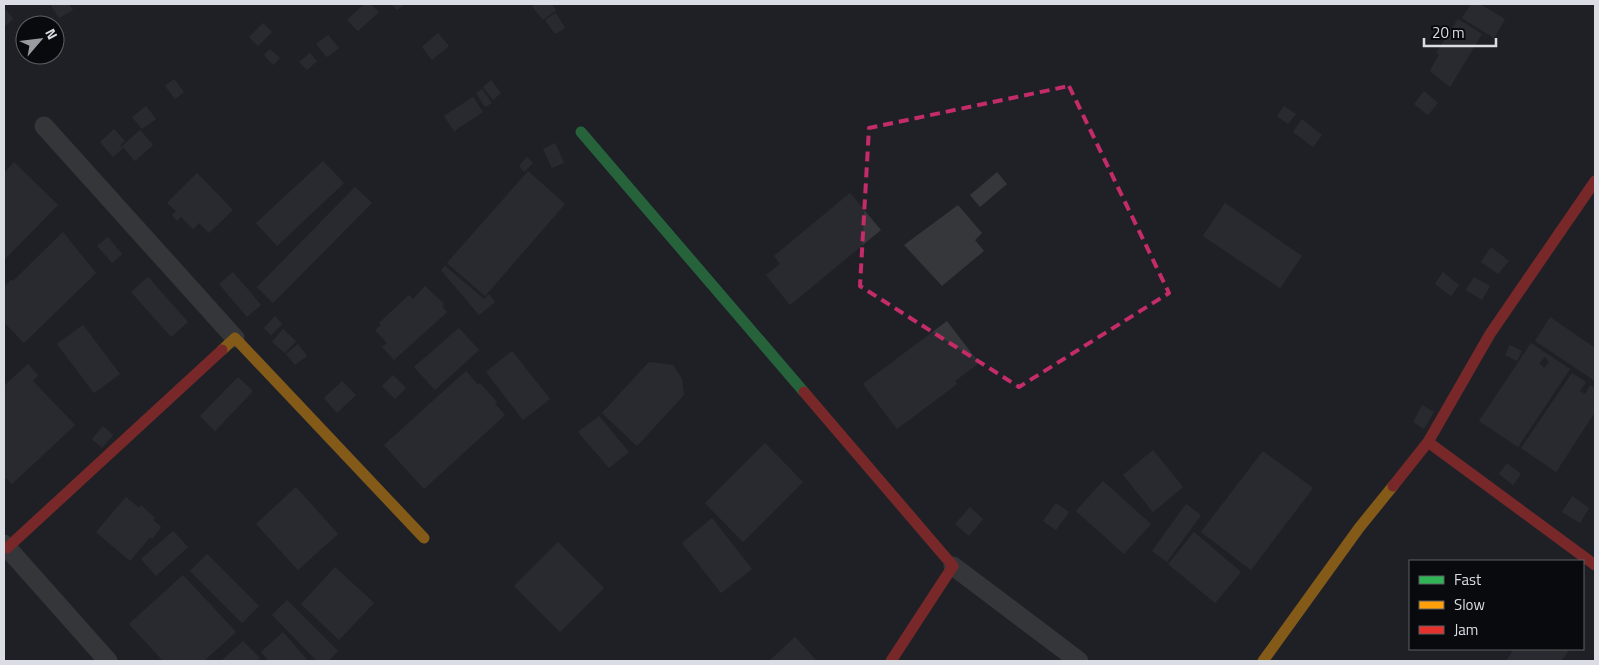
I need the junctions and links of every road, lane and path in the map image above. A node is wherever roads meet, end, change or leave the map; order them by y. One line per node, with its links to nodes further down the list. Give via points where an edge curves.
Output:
1 (44, 126): 4 (street)
2 (581, 132): 8 (street)
3 (1595, 180): 5 (street, via 1490,334)
4 (236, 338): 6 (street); 7 (street)
5 (1428, 442): 9 (street); 13 (street, via 1359,528)
6 (424, 538)
7 (5, 546): 10 (street)
8 (953, 566): 11 (street); 12 (street)
9 (1595, 566)
10 (108, 661)
11 (891, 661)
12 (1079, 661)
13 (1263, 661)

